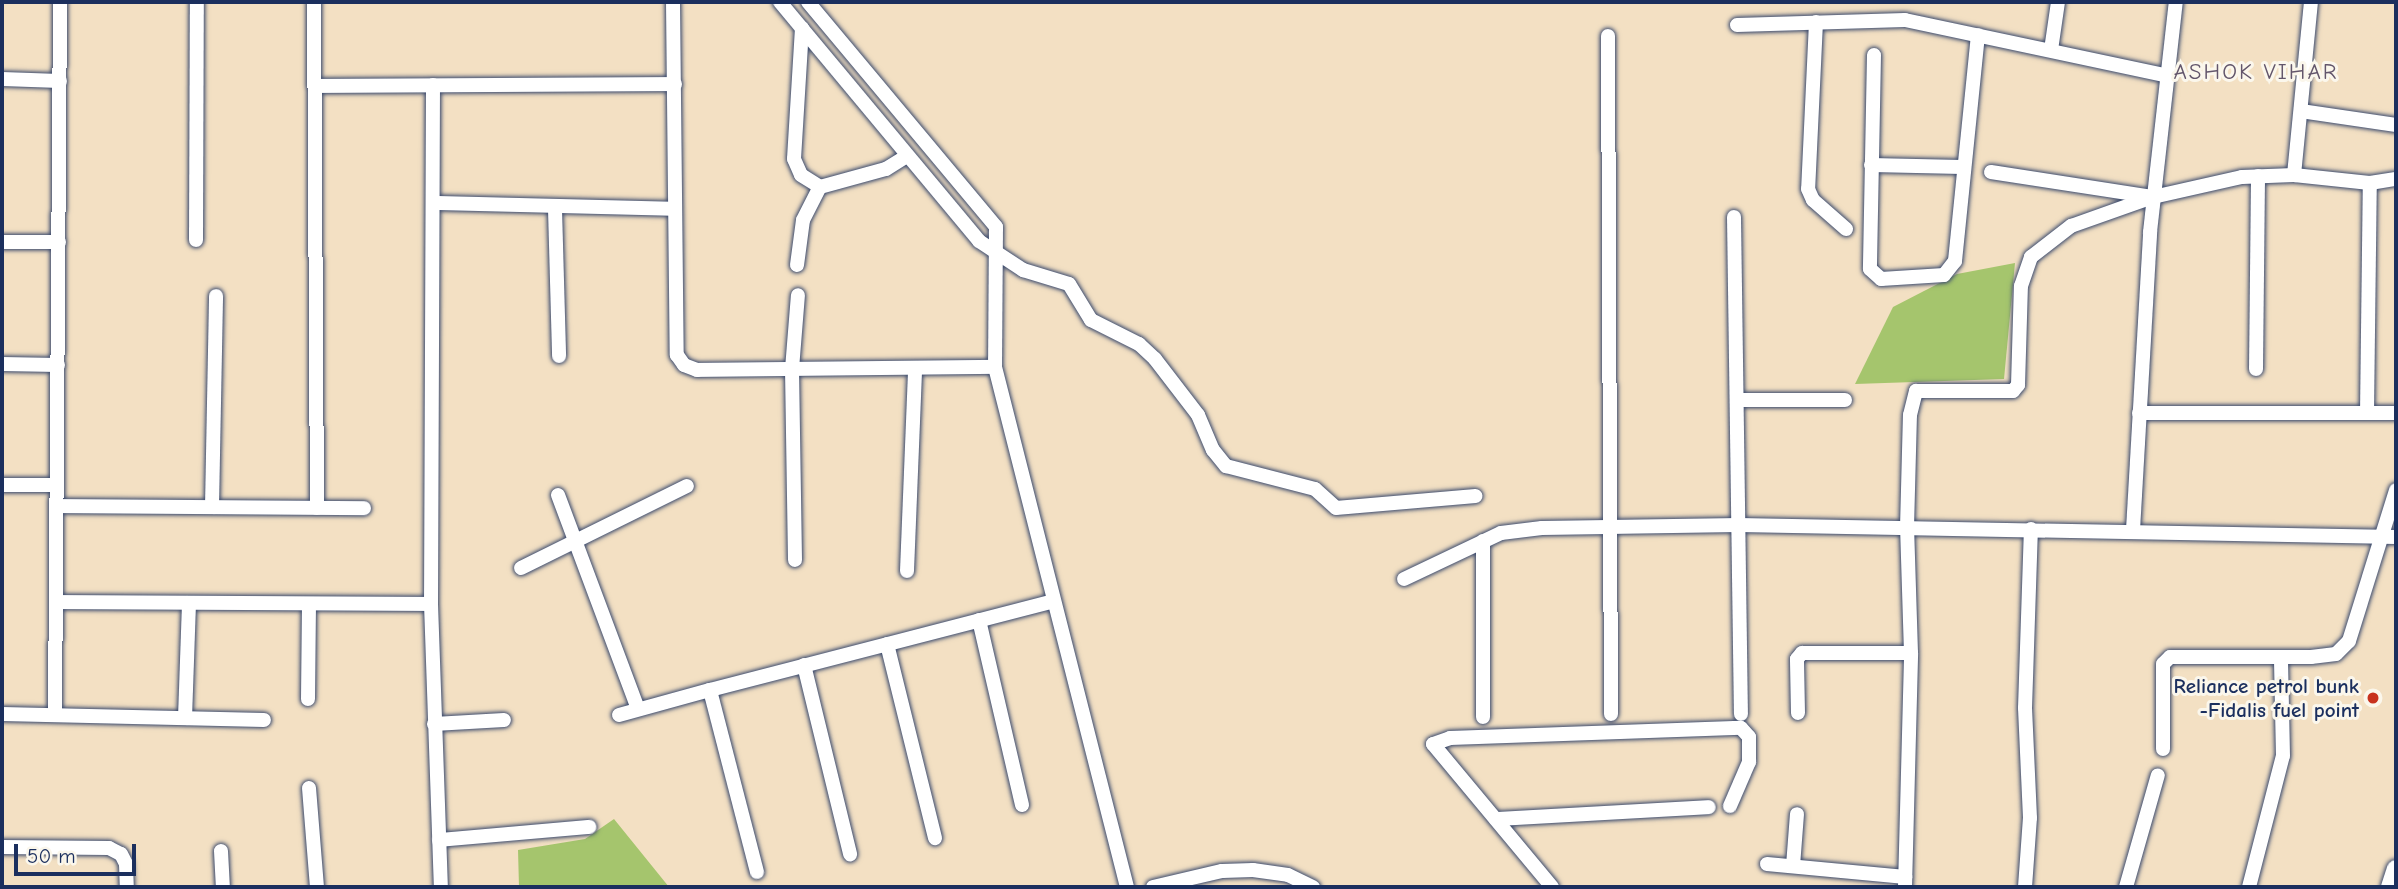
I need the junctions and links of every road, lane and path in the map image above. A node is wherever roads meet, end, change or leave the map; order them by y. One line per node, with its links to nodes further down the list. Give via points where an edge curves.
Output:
1 (60, 2): 19 (street)
2 (197, 2): 40 (street)
3 (314, 2): 22 (street)
4 (673, 2): 20 (street)
5 (780, 2): 12 (street)
6 (808, 2): 43 (street, via 996,227)
7 (2058, 2): 15 (street)
8 (2176, 2): 17 (street)
9 (2311, 2): 23 (street)
10 (1816, 22): 11 (street); 13 (street, via 1905,20); 39 (street, via 1808,189 1812,201)
11 (1737, 25)
12 (802, 28): 25 (street); 33 (street, via 794,159 802,175)
13 (1978, 35): 15 (street); 27 (street)
14 (1608, 36): 69 (street)
15 (2051, 50): 17 (street)
16 (1874, 55): 26 (street)
17 (2168, 76): 34 (street)
18 (2, 79): 19 (street)
19 (60, 80): 42 (street)
20 (675, 84): 21 (street); 37 (street)
21 (433, 85): 22 (street); 35 (street)
22 (315, 86): 67 (street)
23 (2301, 111): 24 (street); 29 (street)
24 (2396, 125)
25 (905, 157): 33 (street, via 886,169); 43 (street, via 979,241)
26 (1871, 165): 27 (street); 27 (street, via 1870,270 1881,279 1944,275 1951,270)
27 (1962, 167)
28 (1991, 172): 34 (street)
29 (2294, 175): 30 (street); 32 (street)
30 (2259, 176): 34 (street); 53 (street)
31 (2396, 179): 32 (street)
32 (2370, 183): 56 (street)
33 (820, 187): 44 (street, via 803,220)
34 (2153, 197): 58 (street); 71 (street, via 2071,226 2031,257 2021,286 2018,384 2013,391 1916,391 1910,415)
35 (435, 203): 36 (street); 86 (street)
36 (555, 209): 37 (street); 47 (street)
37 (676, 209): 52 (street, via 677,355 684,365 697,370)
38 (1734, 217): 54 (street)
39 (1846, 229)
40 (196, 240)
41 (2, 242): 42 (street)
42 (59, 242): 49 (street)
43 (999, 256): 50 (street); 64 (street, via 1023,270 1069,284 1091,320 1139,344 1198,415 1213,450 1226,466 1315,489 1336,508)
44 (797, 265)
45 (798, 295): 52 (street)
46 (216, 296): 66 (street)
47 (559, 356)
48 (2, 364): 49 (street)
49 (58, 365): 60 (street)
50 (995, 367): 51 (street); 82 (street)
51 (915, 368): 52 (street); 80 (street)
52 (792, 369): 78 (street)
53 (2256, 369)
54 (1737, 400): 55 (street); 70 (street)
55 (1845, 400)
56 (2367, 413): 57 (street); 58 (street)
57 (2396, 413)
58 (2139, 414): 73 (street)
59 (2, 485): 60 (street)
60 (57, 485): 65 (street)
61 (687, 486): 77 (street)
62 (2396, 490): 74 (street)
63 (558, 495): 77 (street)
64 (1475, 496)
65 (57, 506): 66 (street); 83 (street)
66 (212, 507): 67 (street)
67 (317, 508): 68 (street)
68 (364, 508)
69 (1610, 525): 70 (street); 76 (street, via 1501,533); 97 (street)
70 (1739, 525): 71 (street); 98 (street)
71 (1907, 528): 72 (street); 89 (street)
72 (2031, 529): 73 (street); 133 (street, via 2025,709 2030,818)
73 (2133, 530): 74 (street)
74 (2381, 536): 75 (street); 90 (street, via 2348,641 2336,654)
75 (2396, 537)
76 (1483, 541): 81 (street); 101 (street)
77 (575, 542): 79 (street); 94 (street)
78 (795, 560)
79 (521, 568)
80 (908, 570)
81 (1404, 579)
82 (1054, 601): 87 (street); 129 (street)
83 (56, 602): 84 (street); 99 (street)
84 (189, 603): 85 (street); 102 (street)
85 (309, 604): 86 (street); 93 (street)
86 (431, 604): 105 (street)
87 (979, 620): 88 (street); 109 (street)
88 (887, 644): 91 (street); 115 (street)
89 (1911, 653): 95 (street, via 1802,653 1797,659); 124 (street)
90 (2281, 658): 106 (street, via 2170,657 2163,664); 135 (street, via 2283,756)
91 (804, 665): 92 (street); 119 (street)
92 (710, 690): 94 (street); 123 (street)
93 (308, 699)
94 (638, 709): 100 (street)
95 (1798, 713)
96 (2, 714): 99 (street)
97 (1611, 714)
98 (1741, 714)
99 (55, 715): 102 (street)
100 (619, 715)
101 (1483, 717)
102 (185, 718): 103 (street)
103 (264, 720)
104 (505, 720): 105 (street)
105 (434, 724): 116 (street)
106 (2163, 749)
107 (2158, 775): 134 (street)
108 (309, 788): 127 (street)
109 (1022, 805)
110 (1730, 806): 113 (street, via 1749,762 1749,737 1741,728 1450,738 1433,744)
111 (1709, 807): 113 (street)
112 (1797, 814): 121 (street)
113 (1496, 819): 132 (street)
114 (589, 827): 116 (street)
115 (936, 838)
116 (439, 840): 128 (street)
117 (2, 847): 125 (street, via 109,848 121,854 126,864)
118 (221, 850): 126 (street)
119 (850, 854)
120 (1767, 864): 121 (street)
121 (1793, 866): 124 (street)
122 (2396, 869): 136 (street)
123 (757, 872)
124 (1905, 882)
125 (127, 887)
126 (223, 887)
127 (317, 887)
128 (441, 887)
129 (1126, 887)
130 (1153, 887): 131 (street, via 1222,871 1253,870 1288,875)
131 (1313, 887)
132 (1552, 887)
133 (2025, 887)
134 (2126, 887)
135 (2249, 887)
136 (2390, 887)

